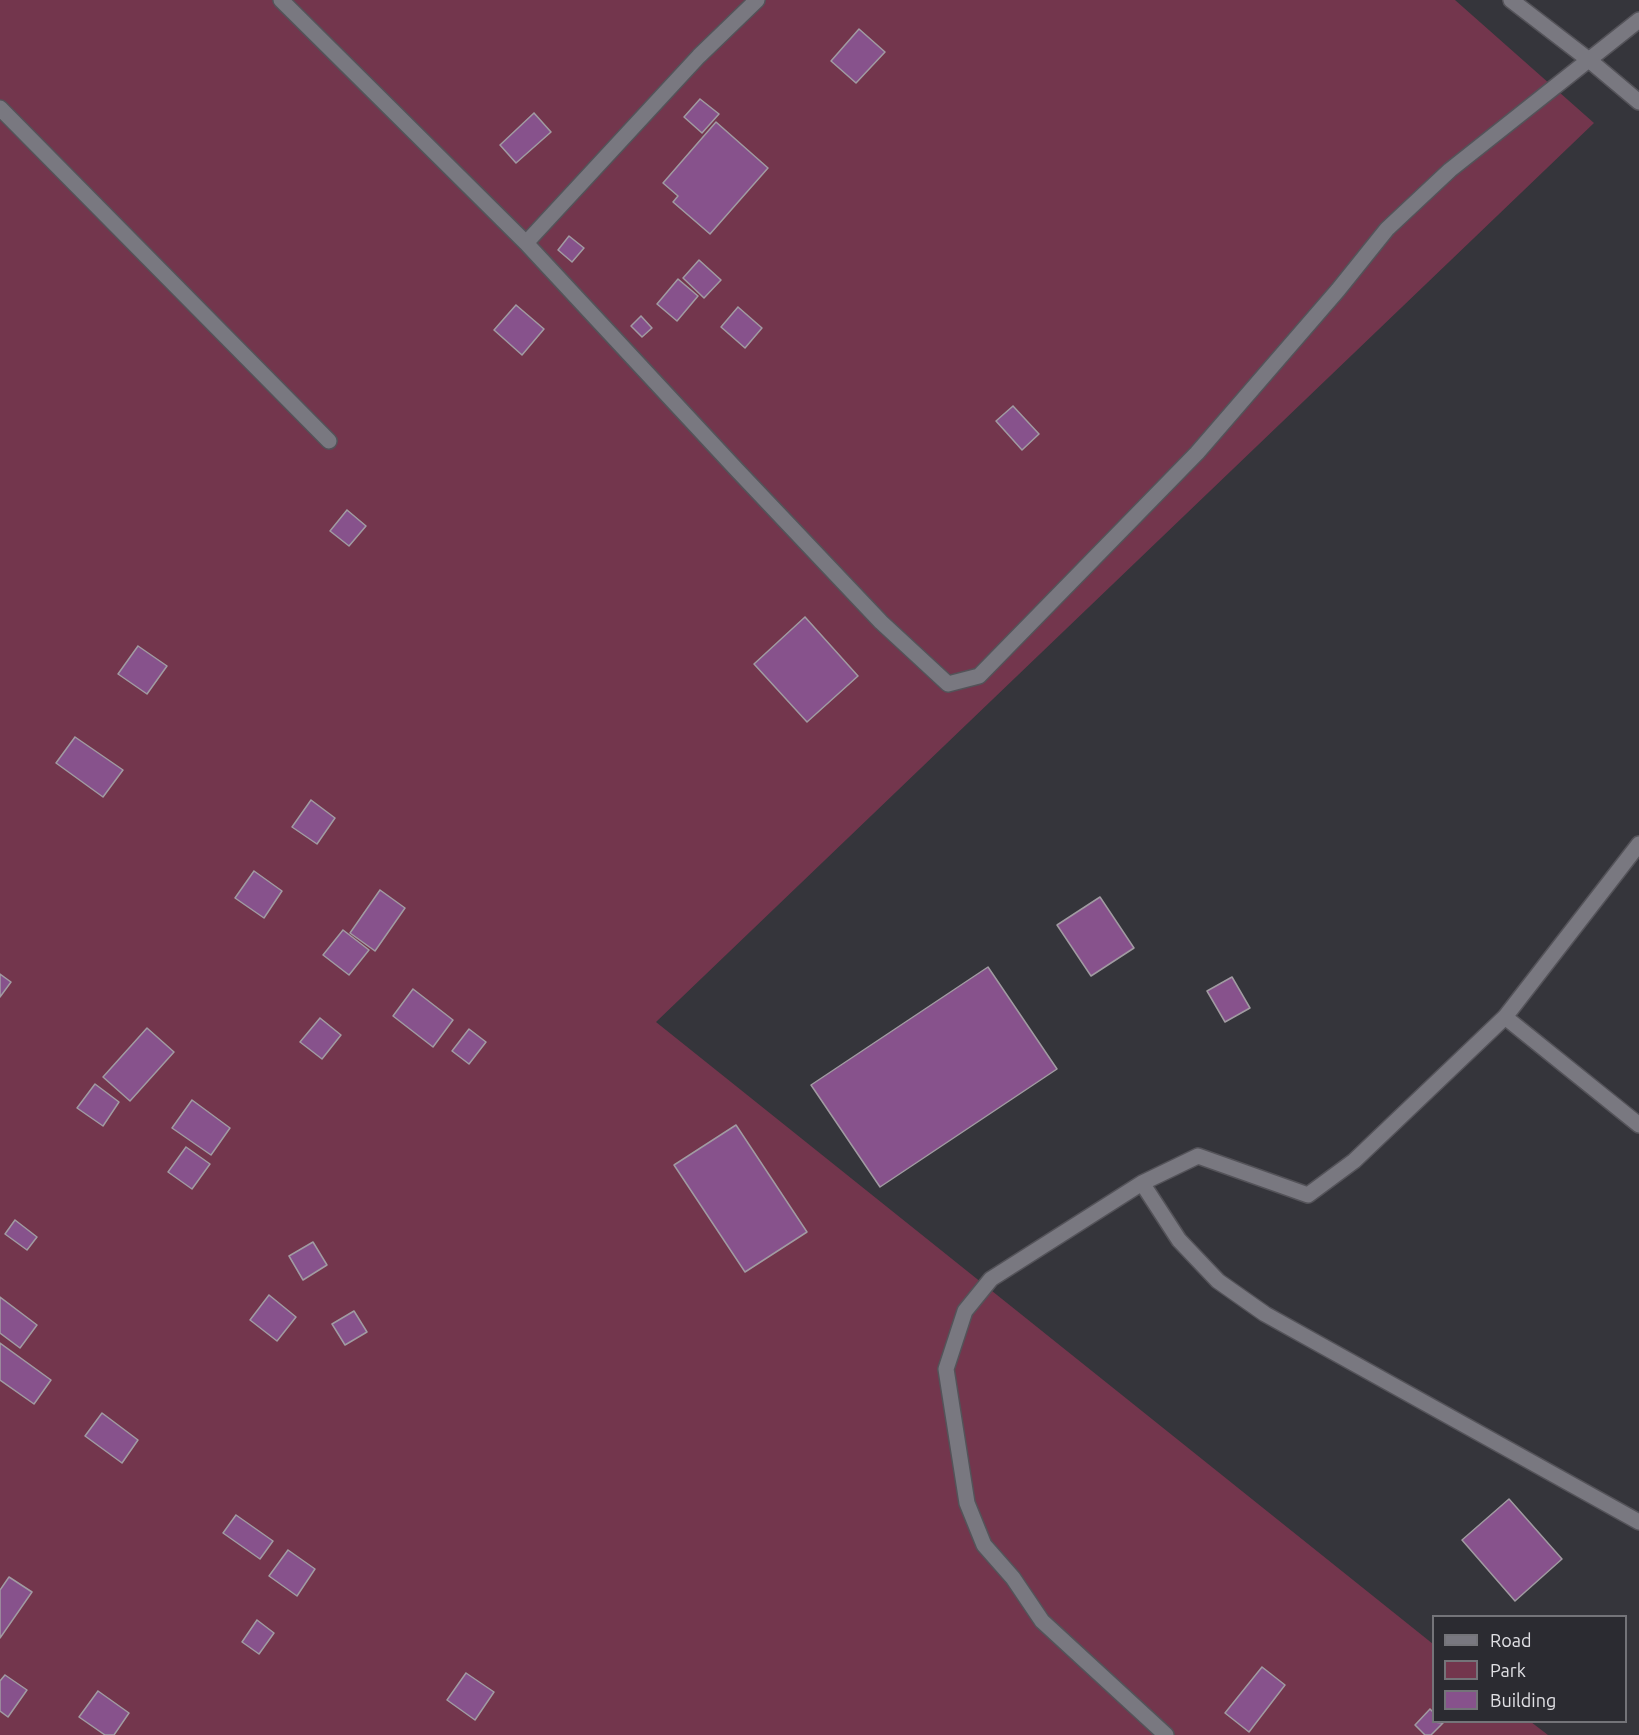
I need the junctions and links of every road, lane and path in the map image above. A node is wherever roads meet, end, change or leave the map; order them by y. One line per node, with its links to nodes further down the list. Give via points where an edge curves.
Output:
1 (281, 0): 8 (street)
2 (757, 0): 8 (street, via 699,56)
3 (1511, 0): 5 (street)
4 (1639, 20): 5 (street)
5 (1589, 60): 6 (street); 8 (street, via 1450,170 1387,229 1197,453 980,676 948,684 881,622)
6 (1639, 102)
7 (0, 108): 9 (street)
8 (526, 243)
9 (329, 441)
10 (1639, 844): 11 (street)
11 (1505, 1017): 12 (street); 13 (street, via 1354,1161 1308,1195 1198,1156)
12 (1639, 1125)
13 (1142, 1183): 14 (street, via 1179,1240 1218,1281 1265,1314); 15 (street, via 991,1279 965,1311 946,1369 967,1503 984,1545 1013,1578 1042,1621)
14 (1639, 1522)
15 (1166, 1735)

